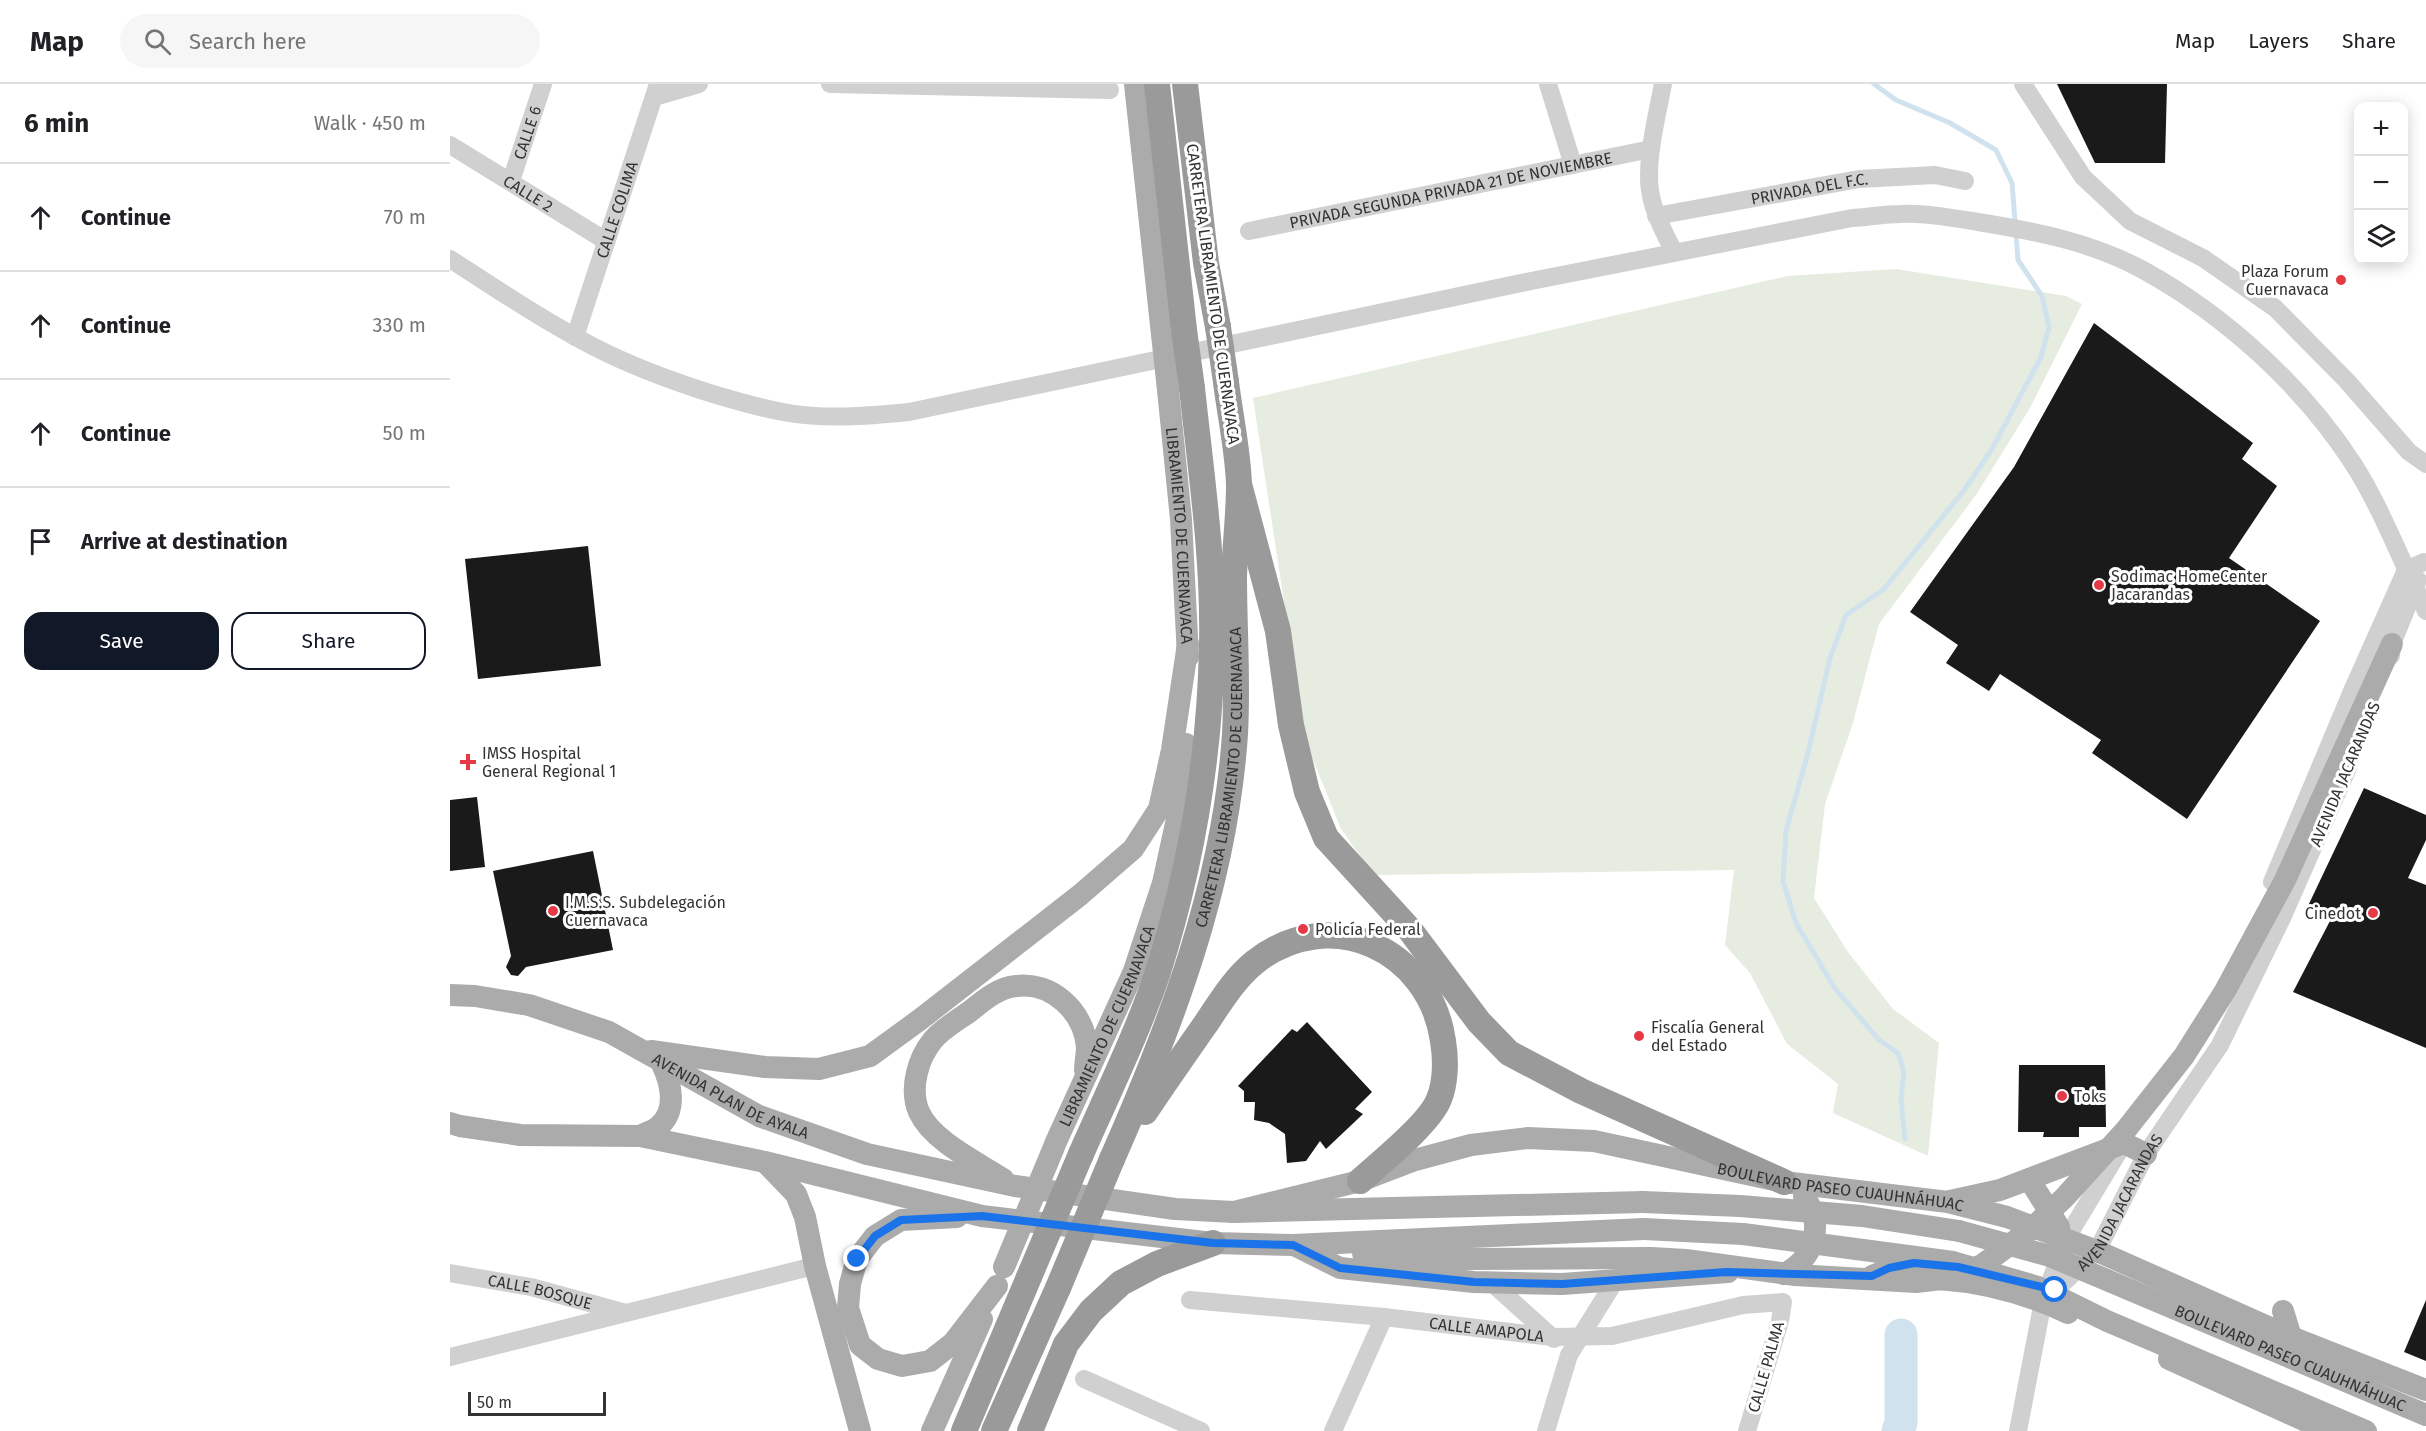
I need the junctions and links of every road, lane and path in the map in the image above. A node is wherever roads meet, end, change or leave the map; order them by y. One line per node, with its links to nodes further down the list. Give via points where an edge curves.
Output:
1 (543, 84): 17 (street, CALLE 6)
2 (699, 84): 12 (street)
3 (830, 84): 11 (street)
4 (1135, 84): 25 (main road)
5 (1157, 84): 25 (highway, CARRETERA LIBRAMIENTO DE CUERNAVACA)
6 (1185, 84): 24 (highway, CARRETERA LIBRAMIENTO DE CUERNAVACA, via 1206,262)
7 (1198, 84): 24 (main road, via 1217,261)
8 (1548, 84): 16 (street)
9 (1663, 84): 15 (street)
10 (2023, 84): 28 (street, via 2083,177 2130,221 2203,258 2275,308 2409,452)
11 (889, 85): 13 (street)
12 (656, 90): 21 (street, CALLE COLIMA)
13 (1110, 90)
14 (450, 145): 17 (street, CALLE 2)
15 (1651, 149): 16 (street, PRIVADA SEGUNDA PRIVADA 21 DE NOVIEMBRE); 19 (street, via 1650,193)
16 (1573, 165): 20 (street, PRIVADA SEGUNDA PRIVADA 21 DE NOVIEMBRE)
17 (511, 181): 21 (street, CALLE 2)
18 (1965, 181): 19 (street, PRIVADA DEL F.C., via 1935,176 1859,178)
19 (1656, 216): 22 (street)
20 (1249, 231)
21 (606, 241): 26 (street, CALLE COLIMA)
22 (1674, 252): 26 (street, via 909,412 846,417 784,413 711,394); 31 (street, via 1852,218 1903,214 2045,233 2141,269 2186,297 2283,376 2354,465)
23 (450, 260): 26 (street)
24 (1218, 327): 29 (highway, CARRETERA LIBRAMIENTO DE CUERNAVACA, bridge)
25 (1173, 332): 27 (highway, CARRETERA LIBRAMIENTO DE CUERNAVACA, bridge)
26 (575, 337)
27 (1180, 389): 34 (main road, LIBRAMIENTO DE CUERNAVACA, via 1181,519); 82 (highway, CARRETERA LIBRAMIENTO DE CUERNAVACA, bridge, via 1206,529 1212,645 1198,809 1183,882 1156,976)
28 (2426, 464)
29 (1239, 484): 46 (highway, CARRETERA LIBRAMIENTO DE CUERNAVACA, via 1234,576 1235,734 1226,813 1208,899 1183,986); 50 (highway, via 1278,631 1291,724 1307,792 1326,838 1410,930 1479,1022 1509,1053 1581,1091)
30 (2425, 558): 31 (street, AVENIDA JACARANDAS); 32 (street, AVENIDA JACARANDAS)
31 (2406, 570): 32 (street); 37 (street, AVENIDA JACARANDAS, via 2263,905)
32 (2416, 586): 33 (street); 35 (street, AVENIDA JACARANDAS)
33 (2426, 611)
34 (1188, 644): 39 (main road, via 1159,809 1133,849 922,1018 870,1056 819,1069 765,1067); 41 (main road, LIBRAMIENTO DE CUERNAVACA, via 1187,742 1180,805 1163,883 1134,971)
35 (2392, 644): 38 (street, AVENIDA JACARANDAS, via 2380,694 2283,916); 56 (main road, bridge, via 2280,890 2184,1056 2126,1131 2064,1197 2030,1230 1982,1265 1950,1278 1916,1282 1796,1275 1686,1260 1454,1259 1373,1255)
36 (450, 995): 39 (main road, AVENIDA PLAN DE AYALA, via 529,1005 609,1032)
37 (2199, 1022): 38 (street); 44 (street, AVENIDA JACARANDAS)
38 (2224, 1038): 45 (street, AVENIDA JACARANDAS)
39 (642, 1050): 40 (main road, AVENIDA PLAN DE AYALA)
40 (662, 1064): 43 (main road, via 672,1096 668,1113 658,1126); 51 (main road, AVENIDA PLAN DE AYALA, via 759,1116 867,1154)
41 (1084, 1080): 51 (main road, via 1087,1047 1080,1023 1063,999 1042,988 1016,986 992,994 934,1038 920,1061 914,1085 918,1111 933,1133); 62 (main road, LIBRAMIENTO DE CUERNAVACA, bridge)
42 (450, 1123): 43 (main road, via 520,1135)
43 (640, 1136): 47 (main road)
44 (2124, 1143): 45 (main road); 48 (main road); 57 (street, AVENIDA JACARANDAS)
45 (2146, 1154): 58 (street, AVENIDA JACARANDAS)
46 (1112, 1159): 49 (highway, via 1233,984 1256,962 1284,945 1314,936 1344,936 1377,945 1406,966 1430,997 1442,1029 1446,1061 1439,1100 1418,1128); 83 (highway, CARRETERA LIBRAMIENTO DE CUERNAVACA, bridge)
47 (765, 1162): 54 (main road); 80 (main road, via 795,1194 805,1217)
48 (2029, 1179): 52 (main road); 57 (main road)
49 (1360, 1181): 50 (main road, BOULEVARD PASEO CUAUHNÁHUAC, via 1443,1151 1528,1138 1572,1139 1626,1147); 53 (main road, BOULEVARD PASEO CUAUHNÁHUAC)
50 (1784, 1182): 52 (main road, BOULEVARD PASEO CUAUHNÁHUAC); 61 (main road, via 1807,1201 1816,1230 1806,1257)
51 (1015, 1186): 53 (main road, BOULEVARD PASEO CUAUHNÁHUAC, via 1175,1209)
52 (1948, 1202): 57 (main road, BOULEVARD PASEO CUAUHNÁHUAC, via 2007,1217)
53 (1234, 1212): 79 (main road, BOULEVARD PASEO CUAUHNÁHUAC, bridge, via 1643,1202 1851,1215 1959,1232 2050,1256)
54 (982, 1216): 55 (main road); 62 (main road, via 901,1220 875,1236 857,1259 850,1284 848,1308 860,1345 878,1359 902,1366 930,1361 952,1343)
55 (1213, 1243): 56 (main road); 84 (highway, via 1157,1264 1121,1283 1091,1311 1066,1344)
56 (1293, 1245): 65 (main road, via 1340,1268); 91 (main road, bridge, via 1644,1229 1732,1233 1953,1262 2038,1287 2107,1321)
57 (2064, 1246): 58 (main road, BOULEVARD PASEO CUAUHNÁHUAC); 66 (street, AVENIDA JACARANDAS)
58 (2091, 1257): 66 (street, AVENIDA JACARANDAS); 72 (main road, BOULEVARD PASEO CUAUHNÁHUAC)
59 (806, 1268): 70 (street)
60 (450, 1273): 70 (street, CALLE BOSQUE, via 531,1287)
61 (1784, 1274): 63 (main road); 64 (main road, via 1726,1272)
62 (1000, 1276): 81 (main road, LIBRAMIENTO DE CUERNAVACA)
63 (1879, 1276): 66 (main road, bridge, via 1953,1280); 66 (main road, via 1889,1268 1914,1263 1958,1267)
64 (1615, 1281): 65 (main road); 74 (street)
65 (1492, 1283): 73 (street)
66 (2049, 1293): 89 (street); 90 (main road)
67 (1190, 1300): 71 (street, CALLE AMAPOLA)
68 (1783, 1302): 74 (street, CALLE AMAPOLA, via 1743,1305 1612,1336); 88 (street, CALLE PALMA)
69 (2283, 1311): 72 (main road)
70 (628, 1314): 76 (street)
71 (1384, 1317): 73 (street, CALLE AMAPOLA); 86 (street)
72 (2291, 1336): 78 (main road, BOULEVARD PASEO CUAUHNÁHUAC)
73 (1552, 1337): 74 (street, CALLE AMAPOLA); 75 (street)
74 (1580, 1337): 75 (street)
75 (1569, 1355): 87 (street)
76 (450, 1356)
77 (1084, 1379): 85 (street)
78 (2426, 1390)
79 (2426, 1415)
80 (860, 1431)
81 (932, 1431)
82 (964, 1431)
83 (994, 1431)
84 (1030, 1431)
85 (1201, 1431)
86 (1333, 1431)
87 (1546, 1431)
88 (1747, 1431)
89 (2018, 1431)
90 (2328, 1431)
91 (2366, 1431)

